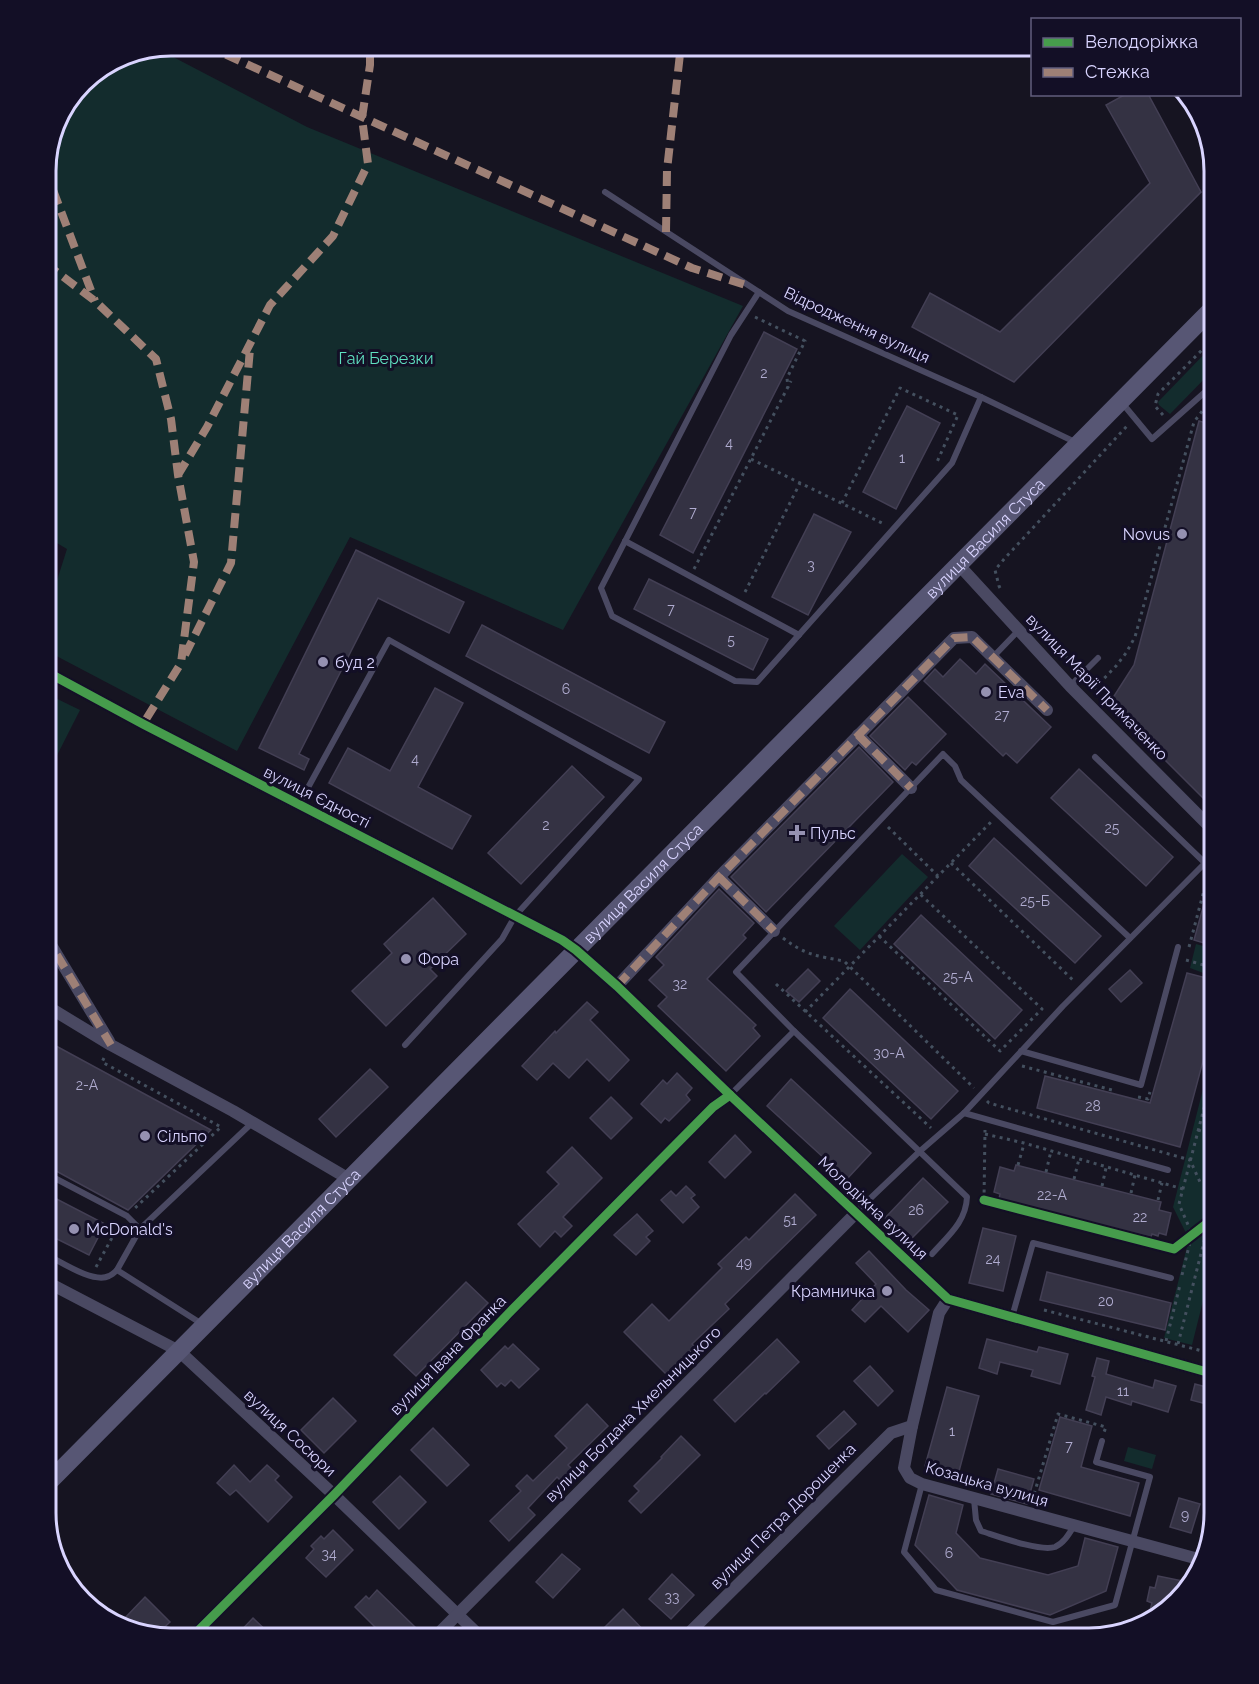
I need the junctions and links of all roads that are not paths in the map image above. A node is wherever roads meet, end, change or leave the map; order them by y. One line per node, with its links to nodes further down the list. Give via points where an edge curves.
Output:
1 (605, 192): 2 (lane, Відродження вулиця)
2 (759, 292): 5 (lane, Відродження вулиця, via 788,311); 8 (lane, via 731,335)
3 (1204, 317): 6 (main road, вулиця Василя Стуса)
4 (1204, 393): 6 (lane, via 1152,439)
5 (981, 397): 7 (lane, Відродження вулиця); 11 (lane, via 952,463)
6 (1120, 401): 7 (main road, вулиця Василя Стуса)
7 (1078, 443): 9 (main road, вулиця Василя Стуса)
8 (625, 541): 11 (lane); 11 (lane, via 601,588 612,616 735,681 757,682)
9 (958, 564): 10 (street, вулиця Марії Примаченко); 29 (main road, вулиця Василя Стуса)
10 (1019, 630): 12 (lane); 15 (street, вулиця Марії Примаченко)
11 (799, 635)
12 (993, 657): 16 (street); 17 (street, via 972,637 954,638)
13 (1098, 658): 15 (lane)
14 (56, 677): 20 (street, вулиця Єдності)
15 (1070, 686): 21 (street, вулиця Марії Примаченко)
16 (1047, 710)
17 (858, 735): 19 (street); 24 (street)
18 (1095, 757): 22 (lane)
19 (911, 788): 26 (lane); 27 (lane, via 943,754 955,766 961,780)
20 (298, 804): 25 (street, вулиця Єдності); 25 (lane, via 388,640 639,779)
21 (1204, 821)
22 (1204, 861)
23 (1204, 865): 27 (lane)
24 (719, 877): 26 (street); 31 (street)
25 (515, 916): 29 (street, вулиця Єдності); 35 (lane, via 502,939)
26 (774, 931): 33 (lane, via 736,972)
27 (1130, 938): 36 (lane)
28 (1178, 947): 36 (lane, via 1141,1085)
29 (576, 950): 31 (street, Молодіжна вулиця); 43 (main road, вулиця Василя Стуса)
30 (56, 953): 34 (street)
31 (617, 986): 37 (street, Молодіжна вулиця)
32 (56, 1012): 34 (street)
33 (794, 1031): 37 (lane); 40 (lane)
34 (111, 1045): 39 (street)
35 (405, 1046)
36 (1021, 1052): 38 (lane)
37 (730, 1095): 44 (street, Молодіжна вулиця); 60 (street, вулиця Івана Франка, via 713,1107 508,1314)
38 (964, 1113): 40 (lane); 41 (lane)
39 (252, 1122): 43 (street); 45 (lane)
40 (919, 1152): 44 (lane); 46 (lane, via 967,1197 963,1219)
41 (1168, 1170)
42 (56, 1179): 45 (lane, via 127,1216)
43 (349, 1179): 53 (main road, вулиця Василя Стуса)
44 (856, 1213): 51 (street, Молодіжна вулиця); 65 (street, вулиця Богдана Хмельницького)
45 (140, 1229): 48 (lane)
46 (932, 1254)
47 (56, 1260): 48 (lane, via 90,1277 102,1278)
48 (117, 1270): 53 (lane)
49 (1171, 1278): 52 (lane, via 1033,1243)
50 (56, 1287): 54 (street, вулиця Сосюри)
51 (948, 1299): 52 (street, Молодіжна вулиця); 56 (street, Козацька вулиця, via 939,1313)
52 (1012, 1318): 55 (street, Молодіжна вулиця)
53 (204, 1325): 54 (main road, вулиця Василя Стуса)
54 (179, 1351): 58 (main road, вулиця Василя Стуса); 60 (street, вулиця Сосюри)
55 (1204, 1371)
56 (912, 1426): 59 (street, Козацька вулиця, via 904,1468 910,1478); 69 (street, вулиця Петра Дорошенка, via 891,1433)
57 (1102, 1441): 63 (lane, via 1096,1462 1150,1477)
58 (56, 1475)
59 (922, 1484): 61 (street, Козацька вулиця); 63 (lane, via 904,1552 936,1590 1053,1622 1116,1605)
60 (334, 1495): 65 (street, вулиця Сосюри); 66 (street, вулиця Івана Франка)
61 (974, 1499): 62 (street, Козацька вулиця); 62 (lane, via 981,1531 1042,1549 1055,1547)
62 (1074, 1526): 63 (street, Козацька вулиця)
63 (1131, 1542): 64 (street, Козацька вулиця)
64 (1194, 1558)
65 (458, 1614): 67 (street, вулиця Богдана Хмельницького); 68 (street, вулиця Сосюри)
66 (201, 1628)
67 (444, 1628)
68 (472, 1628)
69 (694, 1628)

